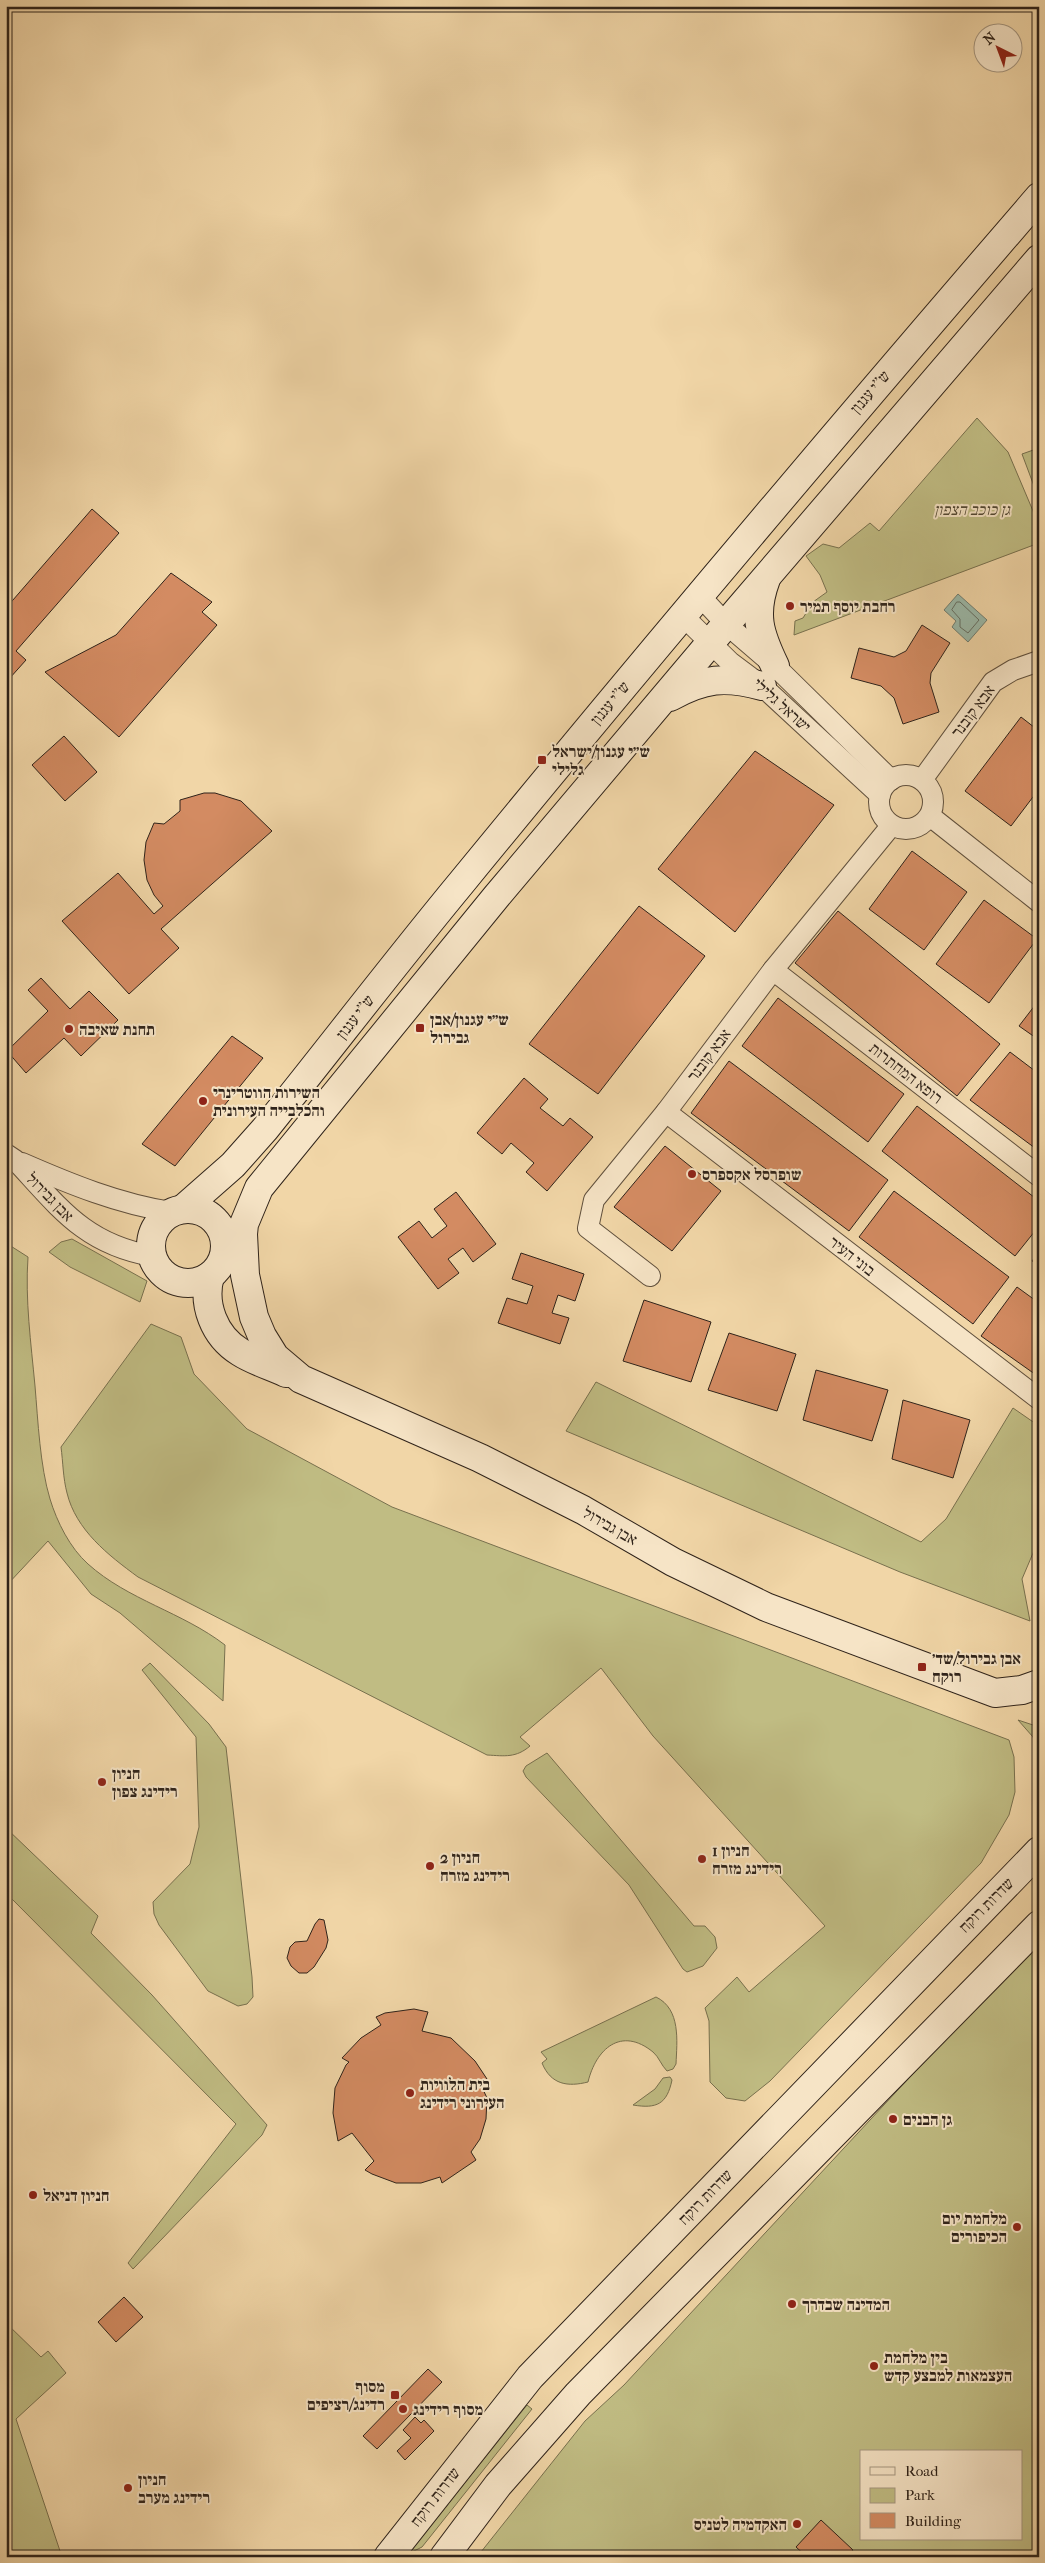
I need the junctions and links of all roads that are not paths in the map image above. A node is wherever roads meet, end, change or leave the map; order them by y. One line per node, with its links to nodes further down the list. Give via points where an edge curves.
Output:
1 (1039, 197): 4 (main road, ש''י עגנון)
2 (1039, 259): 3 (main road)
3 (768, 576): 5 (main road); 7 (main road, via 758,609)
4 (691, 606): 5 (street, ישראל גלילי); 19 (main road, ש''י עגנון, via 460,884 265,1130 233,1165)
5 (718, 634): 7 (street, ישראל גלילי, via 730,662); 8 (main road)
6 (1039, 661): 9 (street, אבא קובנר, via 1013,670 993,682)
7 (768, 676): 8 (main road, via 714,680 694,685); 10 (street, ישראל גלילי)
8 (662, 702): 15 (main road, via 496,897)
9 (922, 780): 10 (street, via 908,775); 11 (street, via 931,790 933,799)
10 (885, 787): 12 (street, via 880,812)
11 (930, 816): 12 (street, via 917,828); 13 (street)
12 (891, 826): 14 (street, אבא קובנר)
13 (1039, 902)
14 (773, 970): 16 (street, אבא קובנר); 18 (street, רופא המחתרות)
15 (379, 1042): 20 (main road, via 251,1186); 24 (main road, אבן גבירול, via 259,1188 244,1224 242,1254 254,1317 275,1357)
16 (666, 1112): 23 (street, אבא קובנר, via 594,1200 588,1228); 25 (street, בוני העיר)
17 (10, 1157): 19 (street, via 108,1197 140,1207); 21 (street, אבן גבירול, via 79,1227 102,1241)
18 (1039, 1176)
19 (177, 1210): 20 (main road, via 194,1209 212,1217); 21 (main road, via 158,1223 151,1239)
20 (223, 1235): 22 (main road, via 223,1257)
21 (152, 1256): 22 (main road, via 160,1270 174,1280 191,1283)
22 (210, 1276): 24 (main road, via 206,1297 208,1308 229,1343 240,1352)
23 (650, 1276)
24 (301, 1379): 26 (main road, אבן גבירול, via 480,1458 583,1510 673,1562 766,1607 995,1693)
25 (1039, 1399)
26 (1039, 1684)
27 (1039, 1851): 29 (main road, שדרות רוקח, via 530,2376)
28 (1039, 1925): 30 (main road, via 578,2394 498,2485)
29 (388, 2557)
30 (444, 2557)

